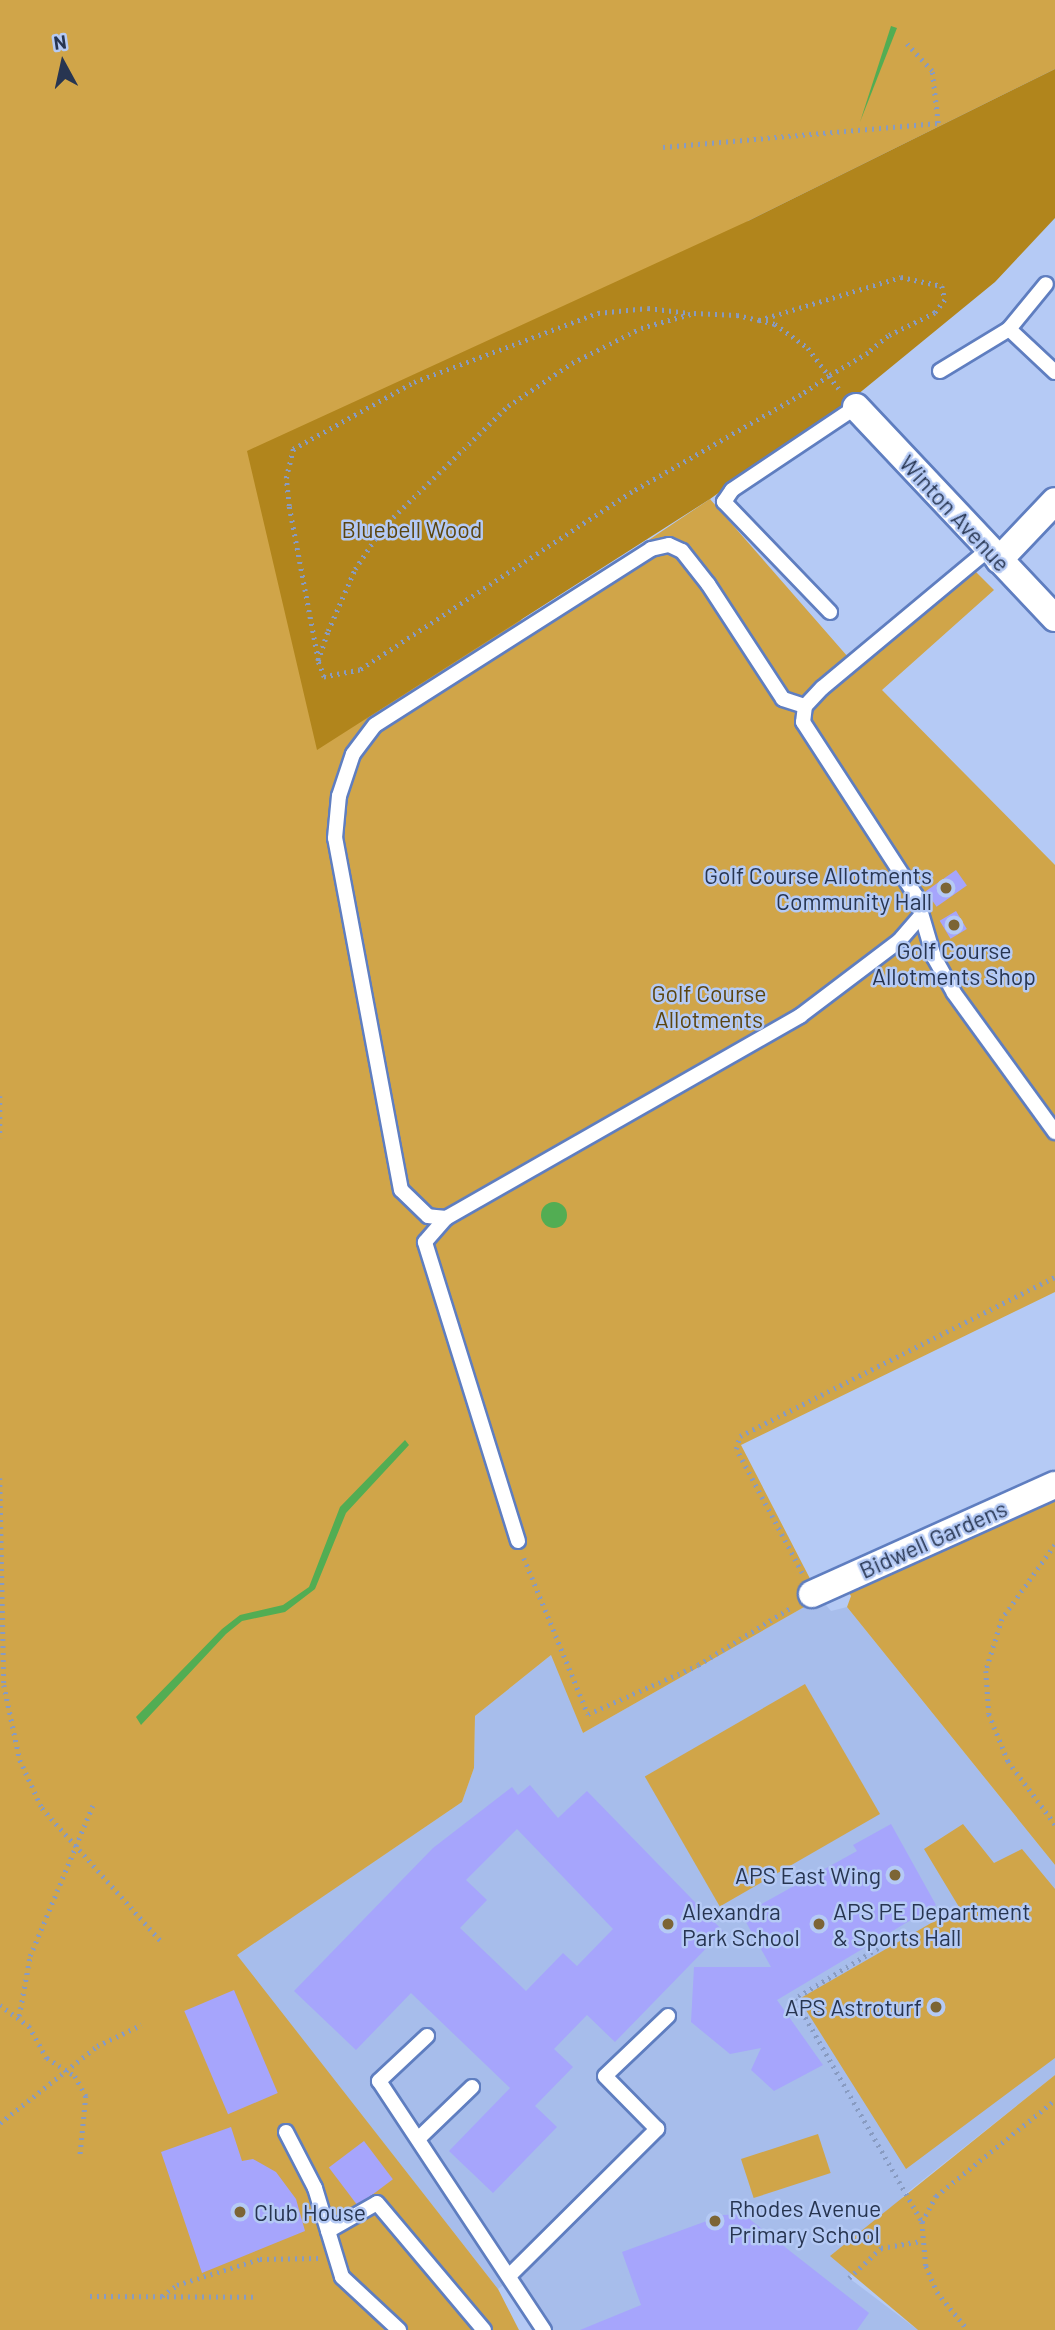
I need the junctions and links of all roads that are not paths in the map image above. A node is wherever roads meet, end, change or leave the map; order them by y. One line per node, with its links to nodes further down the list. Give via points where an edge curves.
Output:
1 (1046, 284): 2 (lane)
2 (1009, 329): 3 (lane); 4 (lane)
3 (940, 371)
4 (1055, 372)
5 (856, 407): 7 (street, Winton Avenue); 8 (lane, via 732,489 724,502)
6 (1055, 501): 7 (street)
7 (994, 555): 9 (street, Winton Avenue); 11 (lane)
8 (830, 612)
9 (1055, 618)
10 (783, 699): 11 (lane); 12 (lane); 15 (lane, via 708,584 682,551 668,545 651,549 375,725 353,754 339,796 335,838 401,1190 428,1216)
11 (805, 706): 12 (lane)
12 (807, 734): 13 (lane, via 916,895)
13 (919, 918): 14 (lane, via 954,993); 15 (lane, via 899,941 800,1016)
14 (1055, 1132)
15 (446, 1219): 17 (lane, via 424,1252)
16 (1055, 1485): 18 (street, Bidwell Gardens)
17 (518, 1541)
18 (812, 1594)
19 (667, 2016): 25 (lane, via 605,2076 657,2129)
20 (427, 2036): 23 (lane, via 379,2081)
21 (472, 2087): 23 (lane)
22 (286, 2132): 24 (lane)
23 (418, 2139): 25 (lane)
24 (328, 2231): 26 (lane, via 342,2277); 27 (lane, via 377,2203)
25 (509, 2276): 28 (lane)
26 (399, 2330)
27 (484, 2330)
28 (544, 2330)

